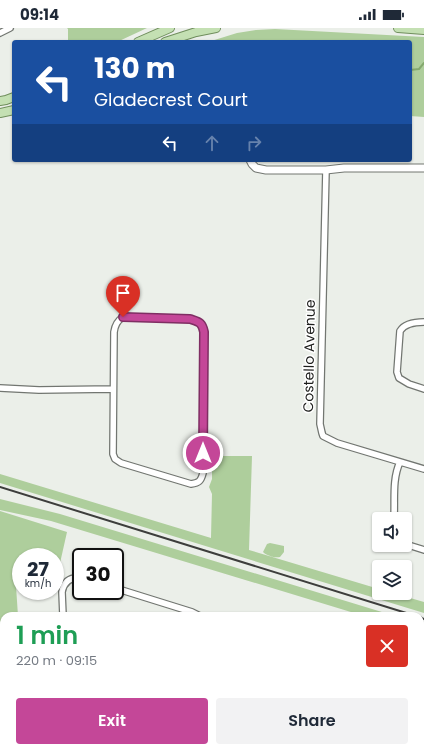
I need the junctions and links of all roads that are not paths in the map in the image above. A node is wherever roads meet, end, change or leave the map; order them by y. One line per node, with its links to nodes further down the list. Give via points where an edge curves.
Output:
1 (10, 28): 6 (street)
2 (216, 28): 9 (main road)
3 (398, 28): 5 (main road)
4 (168, 29): 7 (main road); 8 (street)
5 (424, 30)
6 (0, 33)
7 (143, 40)
8 (168, 40)
9 (171, 40)
10 (12, 98): 11 (main road)
11 (0, 101)
12 (12, 110): 13 (main road)
13 (0, 113)
14 (251, 162): 16 (street, via 262,170)
15 (424, 168): 16 (street)
16 (326, 170): 21 (street, Costello Avenue, via 320,424 322,433 336,443)
17 (424, 322): 20 (street, via 414,322 402,327 397,372 399,378)
18 (0, 388): 19 (street)
19 (114, 389): 19 (street, via 115,459 120,463 191,484 197,483 203,472 204,332 200,322 190,319 123,317 119,320 114,332)
20 (424, 389)
21 (400, 462): 22 (street, Costello Avenue); 23 (street, via 396,470)
22 (424, 469)
23 (394, 512)
24 (412, 546): 25 (street)
25 (424, 550)
26 (72, 578): 28 (street, via 63,588)
27 (124, 591): 29 (street)
28 (63, 612)
29 (192, 612)

